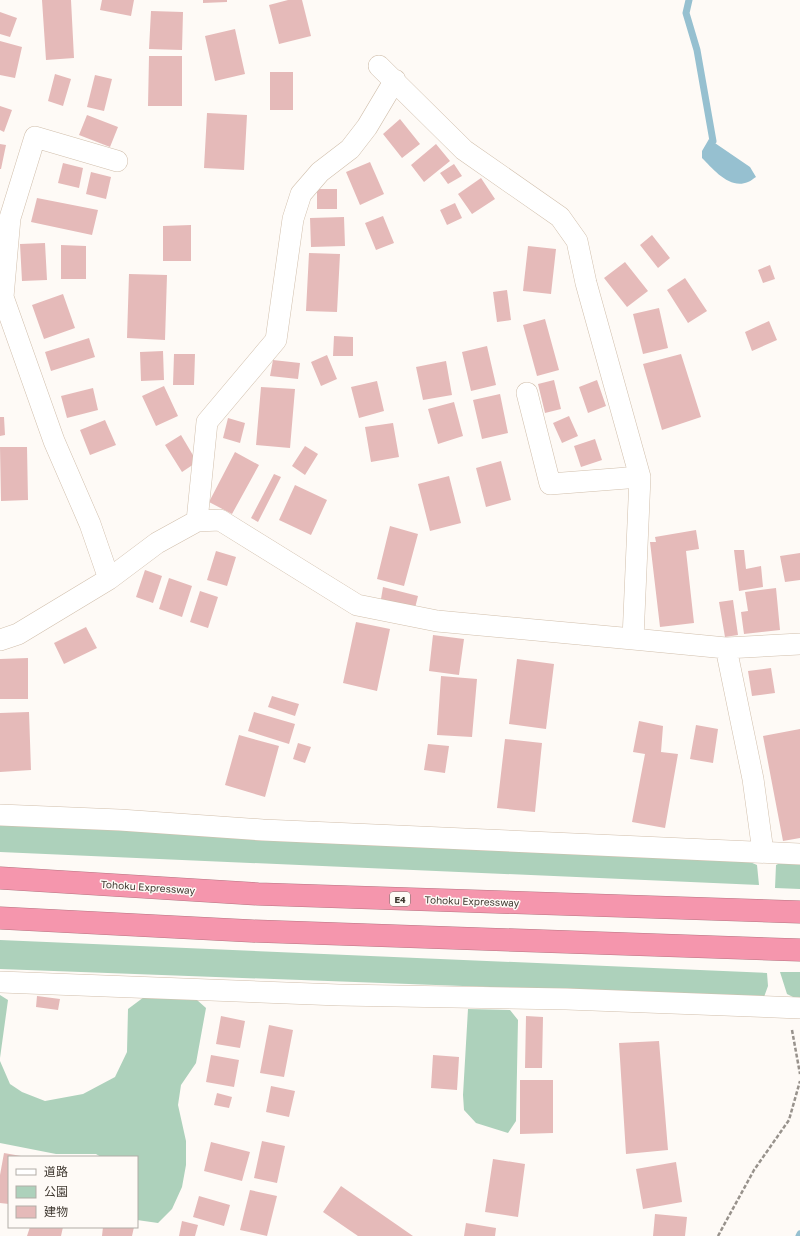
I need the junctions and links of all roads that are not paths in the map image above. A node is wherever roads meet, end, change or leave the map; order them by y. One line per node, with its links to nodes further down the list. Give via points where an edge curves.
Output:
1 (379, 66): 2 (street)
2 (395, 80): 6 (street, via 464,150 560,217 577,241 586,284); 7 (street, via 367,127 350,149 320,172 301,194 293,219 276,340 207,422)
3 (117, 161): 4 (street, via 35,138 10,218)
4 (1, 296): 8 (street, via 54,441 90,524)
5 (527, 394): 6 (street, via 550,484)
6 (640, 477): 9 (street)
7 (197, 521): 8 (street, via 157,543); 9 (street, via 220,520 357,605 437,621)
8 (109, 579): 10 (street, via 18,634)
9 (633, 638): 12 (street)
10 (0, 640)
11 (800, 644): 12 (street)
12 (726, 648): 14 (street, via 753,780)
13 (0, 815): 14 (street, via 263,830)
14 (763, 852): 15 (street)
15 (800, 854)
16 (0, 878): 17 (highway, Tohoku Expressway / E4, via 258,894)
17 (800, 912)
18 (0, 918): 19 (highway, via 252,931)
19 (800, 950)
20 (0, 982): 21 (street)
21 (794, 1008)

